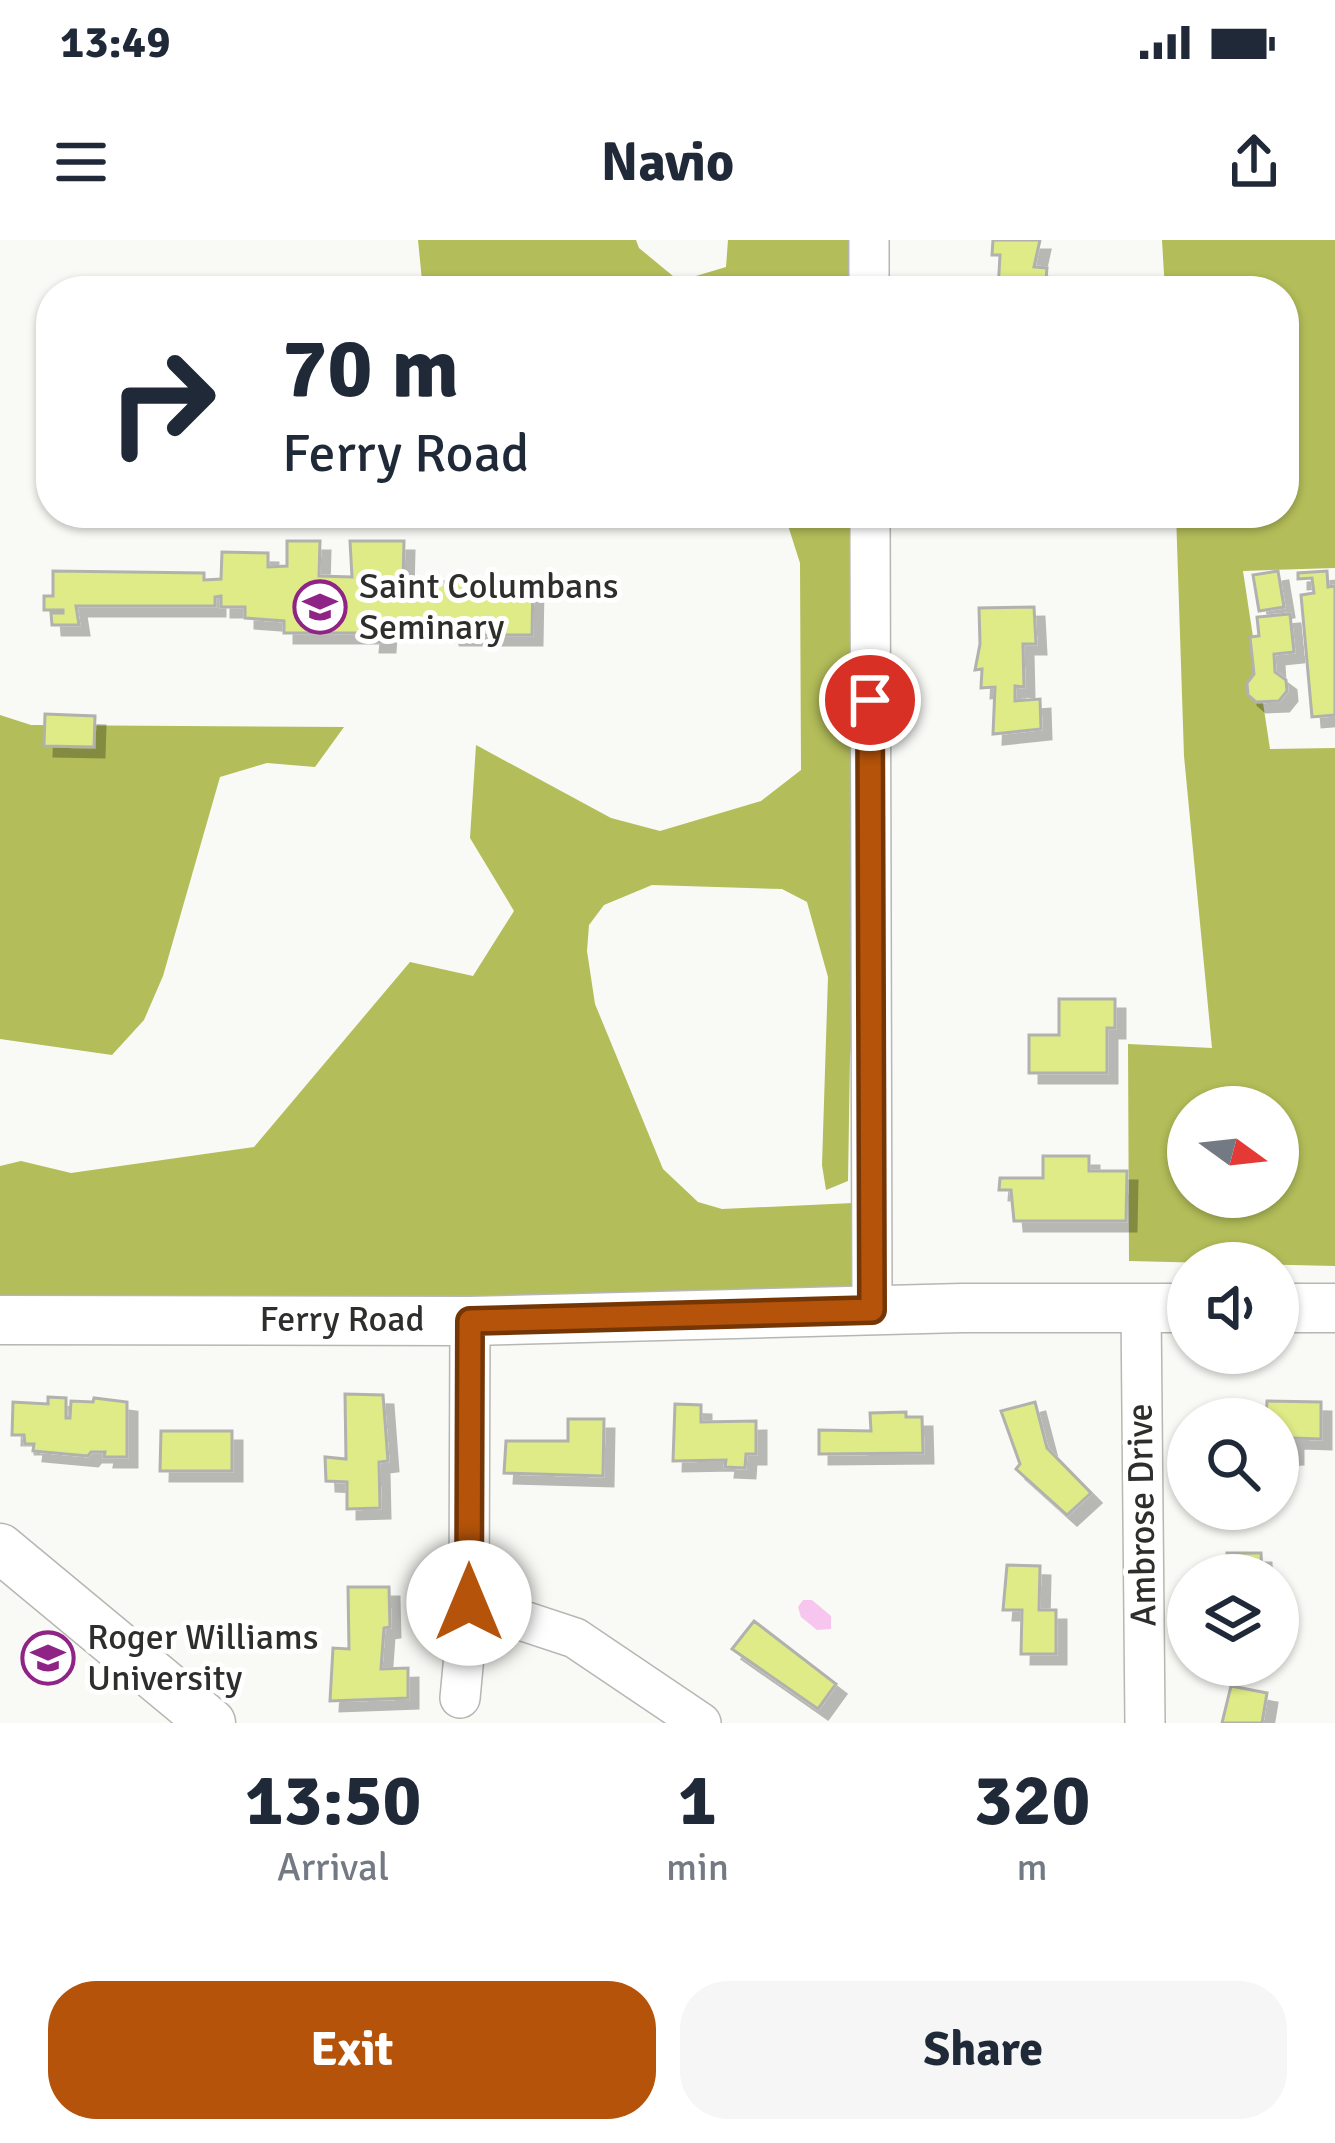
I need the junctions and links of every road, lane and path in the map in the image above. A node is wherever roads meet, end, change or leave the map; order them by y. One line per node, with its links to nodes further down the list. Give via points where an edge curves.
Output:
1 (869, 240): 2 (street)
2 (869, 276)
3 (870, 528): 7 (street)
4 (1164, 1308): 7 (main road, Ferry Road); 16 (street, Ambrose Drive)
5 (1299, 1308): 6 (main road)
6 (1335, 1308)
7 (872, 1310): 9 (main road, Ferry Road)
8 (0, 1320): 9 (main road, Ferry Road)
9 (470, 1321): 12 (street)
10 (0, 1548): 14 (main road)
11 (0, 1590): 14 (main road)
12 (469, 1603): 13 (street); 15 (street, via 575,1638)
13 (460, 1698)
14 (210, 1723)
15 (701, 1723)
16 (1145, 1723)

